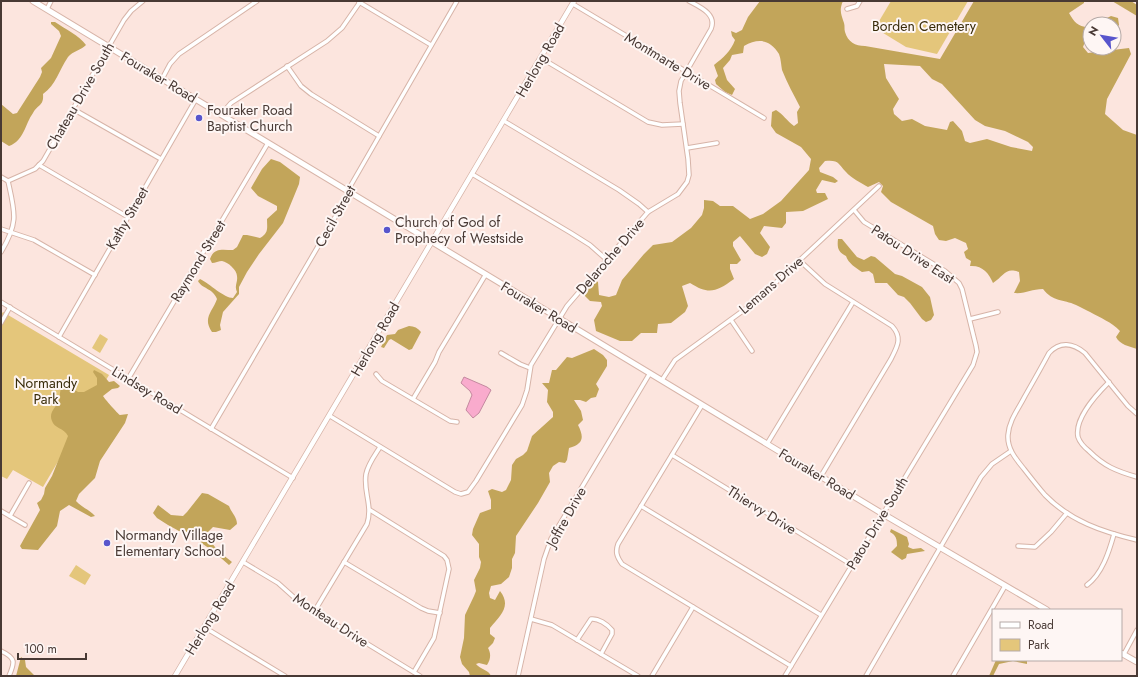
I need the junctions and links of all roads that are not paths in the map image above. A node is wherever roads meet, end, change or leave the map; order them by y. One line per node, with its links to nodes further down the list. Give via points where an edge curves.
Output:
1 (33, 1): 10 (main road, Fouraker Road)
2 (51, 1): 10 (street)
3 (143, 1): 13 (street, Chateau Drive South, via 126,17)
4 (257, 1): 17 (street, via 179,54)
5 (359, 1): 12 (street); 15 (street, via 339,31)
6 (457, 1): 12 (street, Cecil Street)
7 (689, 1): 16 (street, Delaroche Drive, via 708,12 712,18 711,29)
8 (860, 1): 11 (street, via 857,6)
9 (573, 2): 14 (street, Herlong Road); 16 (street, Montmarte Drive)
10 (46, 9): 13 (main road, Fouraker Road)
11 (847, 9)
12 (431, 45): 24 (street, Cecil Street)
13 (109, 47): 17 (main road, Fouraker Road); 19 (street, Chateau Drive South)
14 (541, 58): 22 (street, Herlong Road); 23 (street, via 648,122 662,125)
15 (287, 66): 20 (street, via 231,103); 24 (street, via 310,94)
16 (686, 72): 21 (street, Montmarte Drive); 23 (street, Delaroche Drive, via 679,91)
17 (162, 79): 18 (main road, Fouraker Road)
18 (196, 99): 20 (main road, Fouraker Road); 28 (street, Kathy Street)
19 (73, 109): 28 (street); 29 (street, Chateau Drive South)
20 (222, 115): 25 (main road, Fouraker Road)
21 (764, 118)
22 (504, 121): 30 (street, Herlong Road); 36 (street, via 619,190)
23 (683, 124): 27 (street, Delaroche Drive)
24 (379, 136): 34 (street, Cecil Street)
25 (268, 143): 34 (main road, Fouraker Road); 61 (street, Raymond Street)
26 (717, 143): 27 (street)
27 (687, 148): 36 (street, Delaroche Drive, via 689,175 684,186 675,196)
28 (161, 159): 37 (street, Kathy Street)
29 (39, 165): 32 (street, Chateau Drive South, via 28,173); 37 (street)
30 (472, 174): 40 (street, Herlong Road); 42 (street, via 590,245)
31 (1, 177): 32 (street)
32 (8, 181): 39 (street, via 15,212)
33 (879, 186): 35 (street, Lemans Drive)
34 (349, 191): 40 (main road, Fouraker Road); 69 (street, Cecil Street)
35 (854, 210): 43 (street, Lemans Drive); 51 (street, Patou Drive East, via 864,222 954,278 962,289)
36 (648, 212): 42 (street, Delaroche Drive)
37 (128, 217): 45 (street, Kathy Street)
38 (1, 228): 39 (street)
39 (12, 232): 41 (street); 45 (street, via 39,242)
40 (432, 242): 44 (main road, Fouraker Road); 67 (street, Herlong Road)
41 (1, 252)
42 (607, 260): 50 (street, Delaroche Drive, via 567,306)
43 (800, 260): 47 (street, via 825,284); 52 (street, Lemans Drive, via 755,302)
44 (486, 274): 50 (main road, Fouraker Road); 64 (street)
45 (95, 275): 54 (street, Kathy Street)
46 (1, 302): 48 (street, Lindsey Road)
47 (853, 302): 70 (street); 74 (street, via 892,326 898,334 898,344)
48 (10, 307): 53 (street); 54 (street, Lindsey Road)
49 (998, 312): 51 (street)
50 (560, 319): 57 (street, Delaroche Drive); 59 (main road, Fouraker Road)
51 (970, 319): 58 (street, Patou Drive East, via 977,352)
52 (731, 320): 55 (street); 62 (street, Lemans Drive, via 675,360)
53 (1, 323)
54 (59, 337): 61 (street, Lindsey Road)
55 (752, 351)
56 (501, 353): 57 (street)
57 (530, 368): 71 (street, Delaroche Drive, via 522,405 468,492 455,492)
58 (970, 370): 82 (street, Patou Drive South)
59 (650, 373): 62 (main road, Fouraker Road); 99 (street, Joffre Drive, via 551,539)
60 (376, 374): 64 (street)
61 (128, 379): 69 (street, Lindsey Road)
62 (662, 380): 65 (main road, Fouraker Road)
63 (1109, 382): 66 (street); 72 (street, via 1079,348 1071,344 1057,346 1049,353 1011,421 1008,435); 75 (street, via 1088,406 1079,424 1078,437 1098,460 1111,469)
64 (413, 399): 68 (street)
65 (702, 405): 70 (main road, Fouraker Road); 73 (street)
66 (1137, 414)
67 (330, 416): 71 (street); 76 (street, Herlong Road)
68 (456, 422)
69 (210, 429): 76 (street, Lindsey Road)
70 (767, 444): 74 (main road, Fouraker Road)
71 (380, 447): 79 (street, via 366,476)
72 (1011, 451): 81 (street, via 1046,495); 88 (street, via 992,464 981,477)
73 (672, 455): 78 (street); 91 (street, Thiervy Drive)
74 (821, 476): 82 (main road, Fouraker Road)
75 (1137, 477)
76 (293, 478): 89 (street, Herlong Road)
77 (29, 483): 83 (street)
78 (641, 506): 94 (street, via 618,544 617,557 622,564); 98 (street)
79 (370, 510): 90 (street, via 367,524); 97 (street, via 447,560 449,569)
80 (1, 511): 83 (street)
81 (1067, 513): 85 (street, via 1090,526); 87 (street, via 1035,547)
82 (883, 514): 88 (main road, Fouraker Road); 91 (street, Patou Drive South)
83 (10, 516): 84 (street)
84 (25, 525)
85 (1114, 534): 86 (street); 92 (street, via 1105,561 1094,580)
86 (1137, 540)
87 (1018, 546)
88 (940, 547): 93 (main road, Fouraker Road); 117 (street)
89 (243, 562): 96 (street, Monteau Drive, via 278,583); 100 (street, Herlong Road)
90 (344, 562): 96 (street); 97 (street, via 421,608)
91 (852, 565): 98 (street, Patou Drive South)
92 (1087, 585)
93 (1005, 586): 95 (main road, Fouraker Road); 118 (street)
94 (693, 607): 107 (street); 115 (street)
95 (1045, 609)
96 (314, 612): 108 (street, Monteau Drive)
97 (440, 613): 108 (street, via 434,638)
98 (821, 615): 107 (street, Patou Drive South)
99 (531, 619): 102 (street, via 552,625); 113 (street, Joffre Drive)
100 (204, 627): 110 (street, Herlong Road); 111 (street)
101 (1137, 630): 105 (street)
102 (577, 640): 104 (street); 104 (street, via 591,619 608,626 612,634)
103 (1, 651): 109 (street, via 13,659 14,666)
104 (601, 654): 114 (street)
105 (1122, 654): 106 (main road)
106 (1137, 662)
107 (791, 666): 116 (street, Patou Drive South)
108 (414, 672): 112 (street, Monteau Drive)
109 (9, 676)
110 (175, 676)
111 (285, 676)
112 (420, 676)
113 (518, 676)
114 (638, 676)
115 (652, 676)
116 (785, 676)
117 (866, 676)
118 (953, 676)

